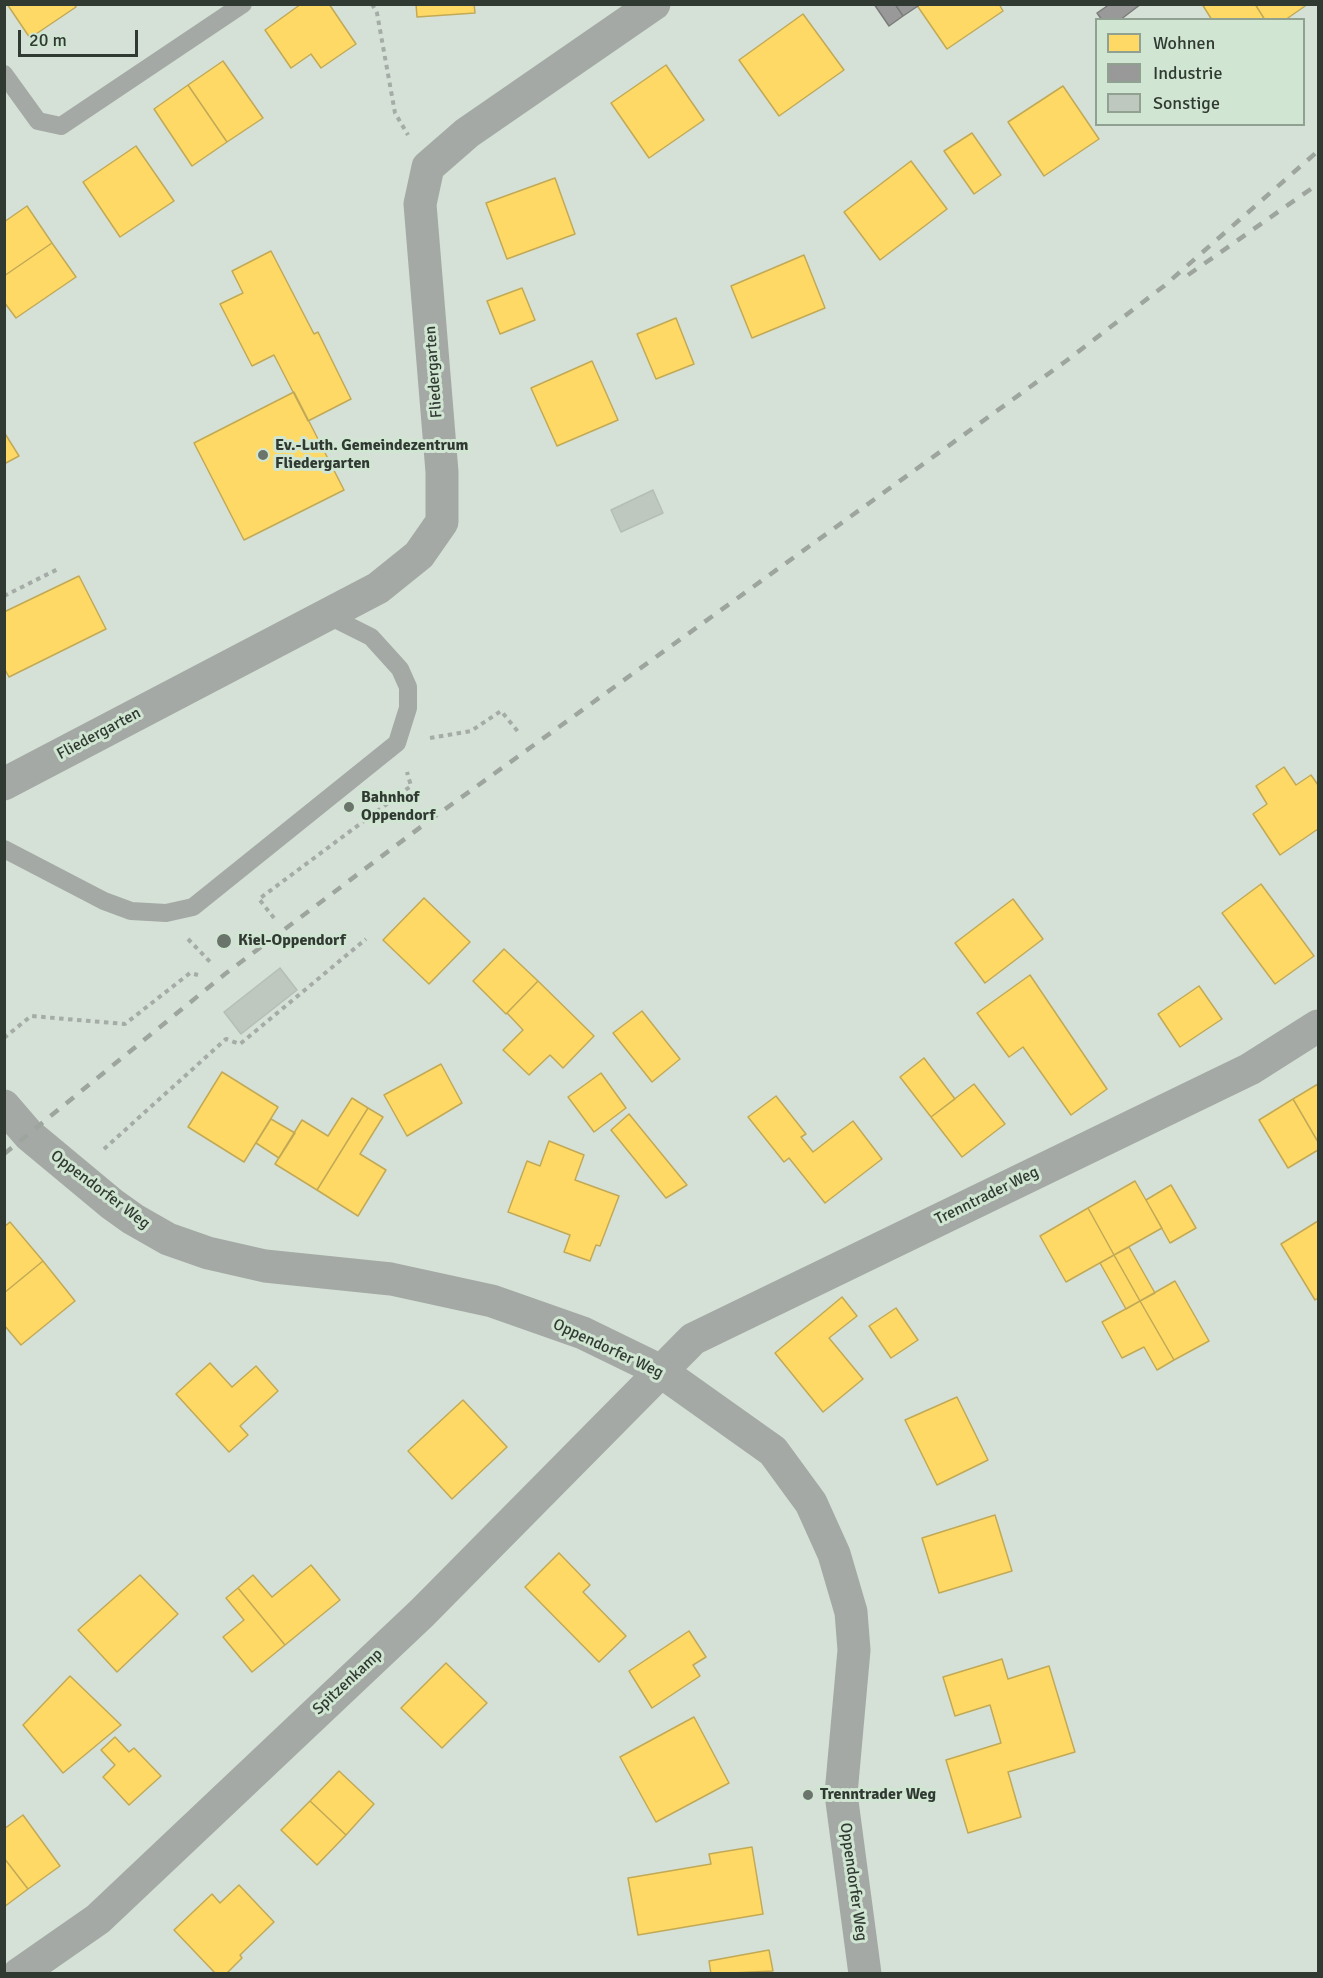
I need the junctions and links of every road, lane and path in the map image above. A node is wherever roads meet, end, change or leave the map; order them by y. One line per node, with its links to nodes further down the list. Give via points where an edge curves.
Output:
1 (243, 4): 4 (lane, via 61,126 38,121)
2 (372, 4): 5 (path, via 377,13 395,113)
3 (654, 4): 5 (street, via 467,133)
4 (4, 74)
5 (428, 167): 8 (street, Fliedergarten, via 420,204 442,472 442,522 419,555 378,588)
6 (60, 568): 7 (path)
7 (4, 596)
8 (327, 615): 11 (street, Fliedergarten); 12 (lane, via 371,637 400,669 408,687 408,708 397,743 193,907 166,913 131,911)
9 (471, 731): 10 (path, via 501,711)
10 (520, 734)
11 (4, 784)
12 (4, 849)
13 (366, 939): 20 (path, via 240,1044 226,1039)
14 (198, 950): 15 (path)
15 (212, 964)
16 (198, 975): 18 (path, via 190,973 125,1024 31,1016)
17 (1318, 1026): 21 (street, Trenntrader Weg, via 1250,1069 693,1339)
18 (4, 1038)
19 (4, 1106): 20 (street, Oppendorfer Weg, via 29,1134)
20 (76, 1174): 21 (street, Oppendorfer Weg, via 132,1219 198,1250 265,1266 391,1279 492,1301 583,1333)
21 (659, 1370): 22 (street, Spitzenkamp, via 422,1613 115,1903); 23 (street, Oppendorfer Weg, via 773,1451 811,1503 834,1554 851,1612 854,1650 841,1794)
22 (19, 1974)
23 (865, 1974)

